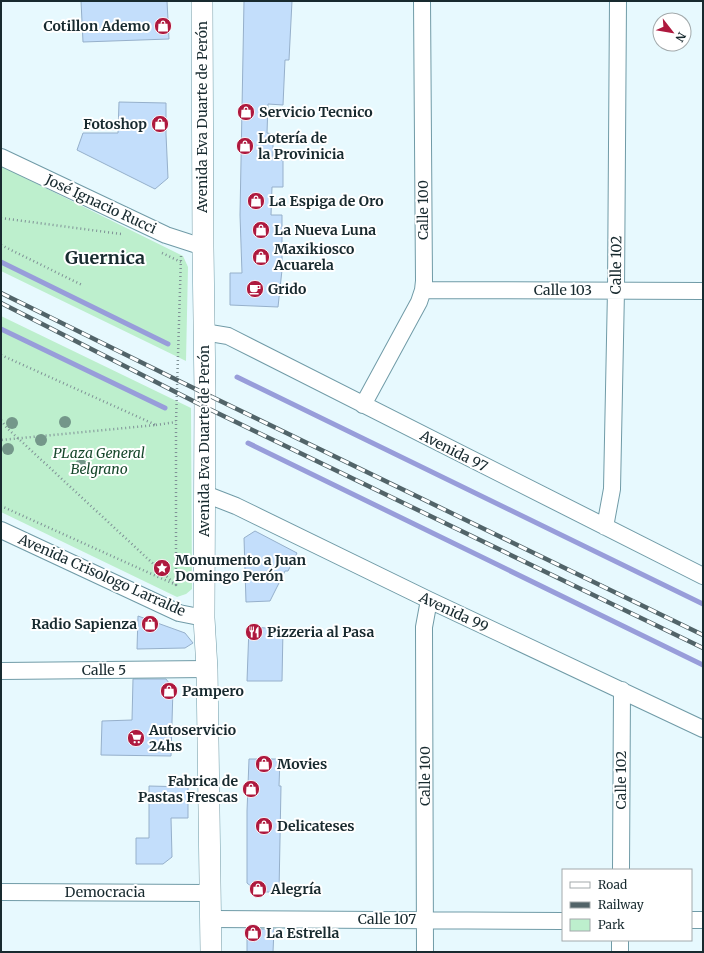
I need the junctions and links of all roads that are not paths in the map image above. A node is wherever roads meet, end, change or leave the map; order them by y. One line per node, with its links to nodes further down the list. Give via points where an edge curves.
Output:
1 (202, 1): 5 (street, Avenida Eva Duarte de Perón)
2 (422, 1): 6 (street, Calle 100)
3 (618, 1): 7 (street, Calle 102)
4 (1, 157): 5 (street, José Ignacio Rucci, via 166,235)
5 (203, 247): 9 (street, Avenida Eva Duarte de Perón)
6 (423, 290): 7 (street, Calle 103); 10 (street, Calle 100, via 419,302)
7 (616, 290): 8 (street, Calle 103); 12 (street, Calle 102, via 612,490)
8 (703, 291)
9 (204, 332): 10 (street, Avenida 97, via 228,336); 11 (street, Avenida Eva Duarte de Perón)
10 (363, 405): 12 (street, Avenida 97)
11 (205, 494): 15 (street, Avenida 99, via 236,506); 16 (street, Avenida Eva Duarte de Perón)
12 (605, 527): 14 (street, Avenida 97)
13 (1, 530): 16 (street, Avenida Crisologo Larralde, via 178,613)
14 (703, 576)
15 (429, 600): 19 (street, Avenida 99); 25 (street, Calle 100, via 424,627)
16 (204, 618): 17 (street, Avenida Eva Duarte de Perón)
17 (207, 669): 18 (street, Calle 5); 23 (street, Avenida Eva Duarte de Perón)
18 (1, 671)
19 (622, 690): 20 (street, Avenida 99); 21 (street, Calle 102)
20 (703, 729)
21 (621, 869)
22 (1, 892): 23 (street, Democracia)
23 (210, 893): 24 (street, Avenida Eva Duarte de Perón)
24 (211, 919): 25 (street, Calle 107); 30 (street, Avenida Eva Duarte de Perón)
25 (425, 919): 28 (street, Calle 107); 31 (street, Calle 100)
26 (692, 920): 27 (street)
27 (703, 920)
28 (562, 921)
29 (620, 941): 32 (street)
30 (211, 952)
31 (425, 952)
32 (620, 952)

